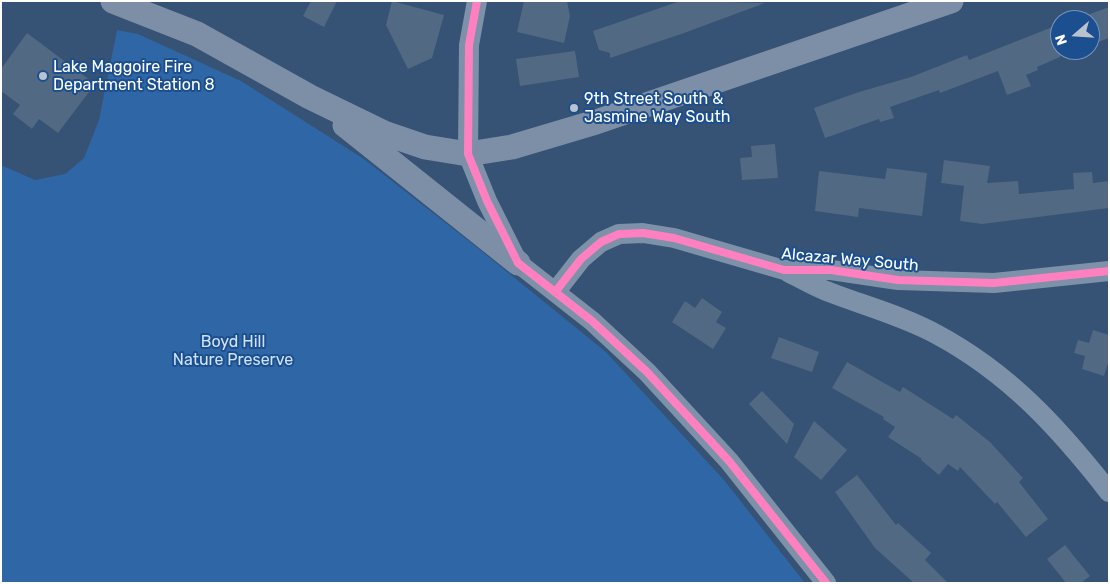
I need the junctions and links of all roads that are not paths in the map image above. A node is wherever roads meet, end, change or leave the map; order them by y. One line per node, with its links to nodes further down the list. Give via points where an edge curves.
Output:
1 (113, 1): 4 (main road, via 197,34)
2 (477, 1): 5 (street, via 469,45)
3 (951, 1): 5 (main road, via 596,122 512,147)
4 (310, 97): 5 (main road, via 384,133 425,147); 6 (main road)
5 (468, 154): 6 (street)
6 (518, 263): 9 (street)
7 (784, 270): 8 (street, Alcazar Way South, via 831,270 898,280 994,283); 9 (street, Alcazar Way South, via 674,238 643,233 618,234 601,242 581,260); 10 (street, via 827,291 935,333 976,359 1033,403 1074,446)
8 (1109, 271)
9 (556, 291): 11 (street, via 659,386 729,462)
10 (1109, 492)
11 (826, 583)

